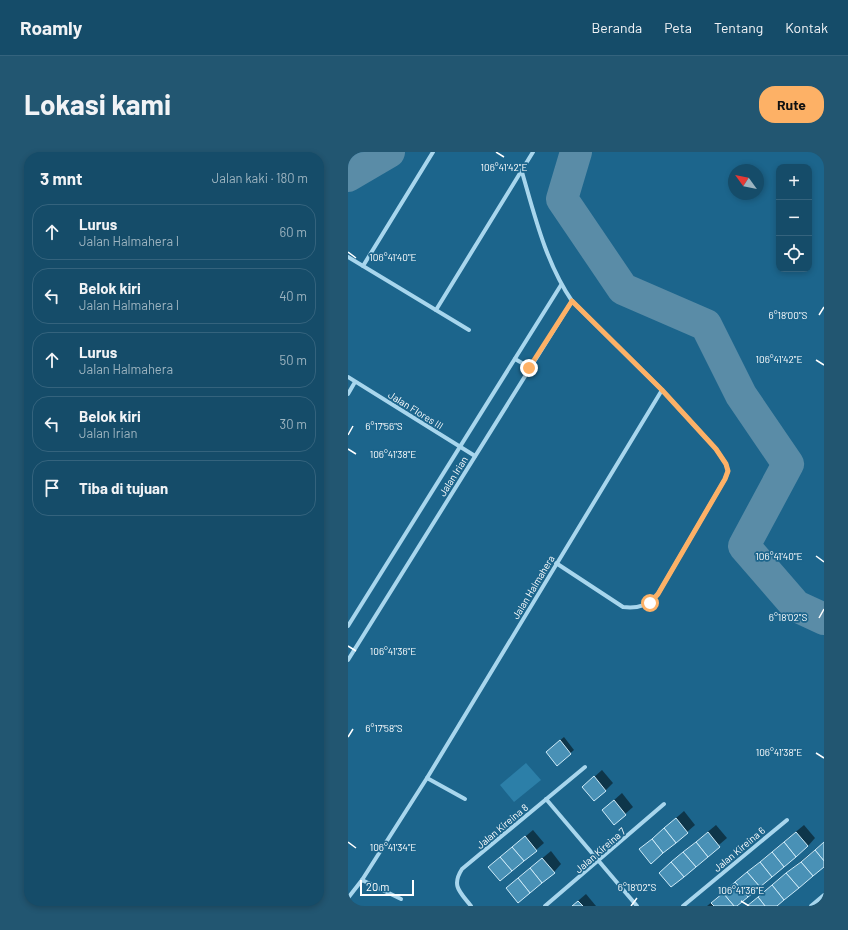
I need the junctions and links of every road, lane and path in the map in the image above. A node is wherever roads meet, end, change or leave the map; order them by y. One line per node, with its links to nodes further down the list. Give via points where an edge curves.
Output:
1 (433, 152): 5 (street)
2 (533, 152): 3 (street)
3 (522, 172): 6 (street, via 540,235); 8 (street)
4 (348, 257): 5 (street)
5 (363, 266): 8 (street)
6 (561, 285): 7 (street); 10 (street, Jalan Irian)
7 (572, 301): 11 (street, Jalan Irian); 14 (street)
8 (436, 310): 9 (street)
9 (469, 330)
10 (516, 359): 11 (street); 16 (street, Jalan Irian)
11 (529, 368): 17 (street, Jalan Irian)
12 (348, 377): 13 (street, Jalan Flores III)
13 (355, 382): 15 (street); 16 (street, Jalan Flores III)
14 (662, 390): 18 (street, Jalan Halmahera); 18 (street, via 716,449 728,471 658,594 650,603 636,608 623,607)
15 (348, 394)
16 (461, 447): 17 (street, Jalan Flores III); 19 (street, Jalan Irian)
17 (475, 456): 20 (street, Jalan Irian)
18 (556, 563): 22 (street, Jalan Halmahera)
19 (348, 626)
20 (348, 660)
21 (585, 767): 24 (street, Jalan Kireina 8)
22 (427, 778): 23 (street); 28 (street, Jalan Halmahera)
23 (465, 799)
24 (546, 799): 27 (street); 32 (street, Jalan Kireina 8, via 462,869 456,884)
25 (664, 804): 27 (street, Jalan Kireina 7)
26 (787, 820): 35 (street, Jalan Kireina 6)
27 (599, 861): 33 (street, Jalan Kireina 7); 34 (street)
28 (362, 880): 30 (street, Jalan Halmahera); 31 (street)
29 (824, 895): 36 (street)
30 (348, 898)
31 (401, 898)
32 (471, 906)
33 (545, 906)
34 (637, 906)
35 (683, 906)
36 (811, 906)

